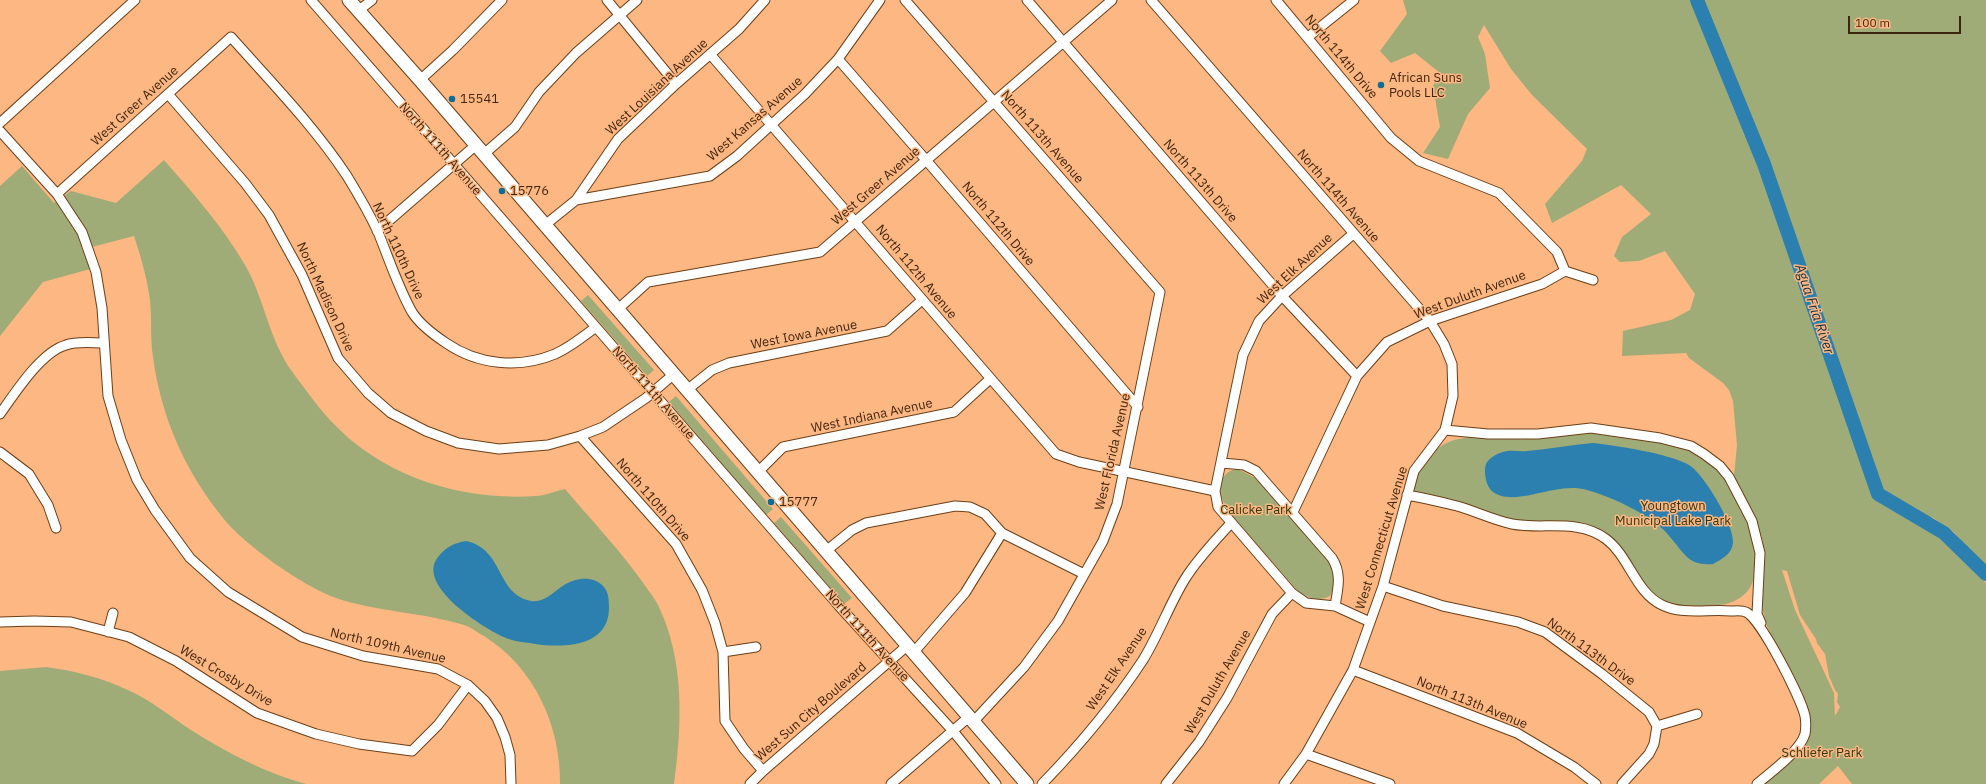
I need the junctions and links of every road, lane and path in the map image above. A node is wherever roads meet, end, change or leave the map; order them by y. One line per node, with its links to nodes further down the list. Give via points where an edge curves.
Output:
1 (135, 0): 27 (street)
2 (311, 0): 32 (street, North 111th Avenue)
3 (348, 0): 16 (street, North 111th Avenue)
4 (372, 0): 16 (street)
5 (502, 0): 23 (street)
6 (607, 0): 17 (street)
7 (637, 0): 17 (street)
8 (765, 0): 21 (street, West Louisiana Avenue)
9 (880, 0): 22 (street, West Kansas Avenue)
10 (905, 0): 26 (street, North 113th Avenue)
11 (1027, 0): 20 (street, North 113th Drive)
12 (1112, 0): 20 (street, West Greer Avenue)
13 (1150, 0): 38 (street, North 114th Avenue)
14 (1276, 0): 19 (street, North 114th Drive)
15 (1354, 0): 19 (street)
16 (358, 11): 23 (street, North 111th Avenue)
17 (620, 15): 24 (street); 30 (street, via 576,54 539,92 515,127)
18 (231, 37): 25 (street, West Greer Avenue); 37 (street, North 110th Drive, via 299,112 330,153 347,177)
19 (1308, 37): 39 (street, North 114th Drive, via 1391,138 1419,161 1499,192 1557,252)
20 (1064, 42): 26 (street, West Greer Avenue); 42 (street, North 113th Drive)
21 (710, 54): 24 (street, West Louisiana Avenue); 28 (street, North 112th Avenue)
22 (838, 59): 28 (street, West Kansas Avenue); 31 (street, North 112th Drive)
23 (420, 80): 30 (street, North 111th Avenue)
24 (676, 84): 34 (street, West Louisiana Avenue, via 618,139)
25 (168, 94): 33 (street, West Greer Avenue); 56 (street, North Madison Drive, via 245,183 269,215 302,275 338,358 368,393 391,412 426,431 458,443 499,449 548,445)
26 (993, 101): 31 (street, West Greer Avenue); 41 (street, North 113th Avenue)
27 (0, 123)
28 (771, 125): 34 (street, West Kansas Avenue, via 710,176); 35 (street, North 112th Avenue)
29 (0, 131): 33 (street, North 109th Avenue)
30 (480, 149): 32 (street); 36 (street, North 111th Avenue)
31 (926, 160): 35 (street, West Greer Avenue); 53 (street, North 112th Drive)
32 (454, 164): 37 (street); 46 (street, North 111th Avenue)
33 (57, 194): 47 (street, North 109th Avenue, via 82,232 96,272)
34 (576, 200): 36 (street, West Kansas Avenue)
35 (856, 222): 43 (street, North 112th Avenue); 44 (street, West Greer Avenue, via 820,252 648,282)
36 (545, 225): 44 (street, North 111th Avenue)
37 (377, 231): 46 (street, North 110th Drive, via 413,314 433,334 459,351 475,358 496,362 519,362 556,353)
38 (1353, 234): 42 (street, West Elk Avenue); 45 (street, North 114th Avenue)
39 (1565, 271): 40 (street); 45 (street, West Duluth Avenue, via 1542,284)
40 (1593, 280)
41 (1160, 292): 53 (street, West Florida Avenue)
42 (1282, 296): 49 (street, North 113th Drive); 58 (street, West Elk Avenue, via 1259,321 1242,355)
43 (922, 300): 50 (street, North 112th Avenue); 51 (street, West Iowa Avenue, via 887,331 729,363 712,370)
44 (618, 310): 48 (street, North 111th Avenue)
45 (1430, 321): 49 (street, West Duluth Avenue, via 1387,342); 55 (street, North 114th Avenue, via 1452,364 1453,396)
46 (596, 327): 52 (street, North 111th Avenue)
47 (104, 343): 54 (street, via 66,345 45,358); 82 (street, North 109th Avenue, via 108,396 121,440 137,480 190,558 228,592 302,637 363,656 438,669)
48 (674, 374): 51 (street, North 111th Avenue); 52 (street, North Madison Drive)
49 (1357, 376): 63 (street, West Duluth Avenue)
50 (990, 379): 59 (street, West Indiana Avenue, via 954,412 783,447); 60 (street, North 112th Avenue, via 1056,454)
51 (687, 390): 59 (street, North 111th Avenue)
52 (652, 392): 56 (street, North Madison Drive, via 603,427); 80 (street, North 111th Avenue)
53 (1138, 407): 60 (street, West Florida Avenue)
54 (0, 414)
55 (1444, 430): 62 (street, West Connecticut Avenue, via 1418,463); 75 (street, via 1488,434 1538,434 1591,428 1660,438 1691,446 1704,454 1720,466 1729,477 1752,522 1760,553 1757,614)
56 (580, 436): 79 (street, North 110th Drive, via 676,544 702,590)
57 (0, 452): 65 (street, via 29,474 48,505)
58 (1222, 463): 61 (street, West Elk Avenue); 63 (street, via 1244,465 1256,471)
59 (758, 472): 67 (street, North 111th Avenue)
60 (1124, 473): 61 (street, North 112th Avenue); 68 (street, West Florida Avenue, via 1117,504 1103,541)
61 (1215, 491): 64 (street, via 1218,507)
62 (1407, 495): 69 (street, West Connecticut Avenue); 75 (street, via 1458,506 1510,523 1583,528 1606,539 1647,594 1663,606 1678,610 1745,612)
63 (1293, 512): 71 (street, via 1337,566 1340,581)
64 (1231, 523): 70 (street); 94 (street, West Elk Avenue, via 1202,555 1185,580 1143,659 1074,752)
65 (56, 528)
66 (1002, 533): 67 (street, via 985,514 970,507 956,506 866,522); 68 (street); 78 (street, West Sun City Boulevard, via 965,593)
67 (826, 551): 78 (street, North 111th Avenue)
68 (1084, 574): 84 (street, West Florida Avenue, via 1058,621 1024,667)
69 (1383, 586): 74 (street, West Connecticut Avenue); 85 (street, North 113th Drive, via 1443,606 1518,622 1545,632 1649,712)
70 (1292, 593): 71 (street, via 1306,603); 95 (street, West Duluth Avenue, via 1272,614 1227,698 1199,742)
71 (1335, 606): 74 (street)
72 (113, 613): 76 (street)
73 (0, 622): 76 (street, West Crosby Drive, via 70,622)
74 (1370, 622): 81 (street, West Connecticut Avenue)
75 (1762, 628): 100 (street, via 1799,700 1806,726 1799,745)
76 (108, 632): 82 (street, West Crosby Drive, via 129,637 176,661 257,713 316,734 359,744 412,751 438,725)
77 (756, 647): 79 (street)
78 (911, 649): 80 (street, West Sun City Boulevard); 84 (street, North 111th Avenue)
79 (723, 652): 88 (street, North 110th Drive, via 725,720 744,749)
80 (889, 661): 86 (street, North 111th Avenue); 88 (street, West Sun City Boulevard)
81 (1353, 670): 87 (street, West Connecticut Avenue); 98 (street, North 113th Avenue, via 1517,733 1574,767)
82 (468, 685): 89 (street, North 109th Avenue, via 485,701 497,718 510,755)
83 (1697, 714): 85 (street)
84 (972, 718): 86 (street, West Florida Avenue); 93 (street, North 111th Avenue)
85 (1657, 726): 99 (street, via 1654,744 1648,754)
86 (953, 731): 91 (street, West Florida Avenue); 92 (street, North 111th Avenue)
87 (1306, 754): 96 (street, West Connecticut Avenue); 97 (street)
88 (763, 770): 90 (street, West Sun City Boulevard)
89 (511, 784)
90 (750, 784)
91 (891, 784)
92 (996, 784)
93 (1027, 784)
94 (1042, 784)
95 (1166, 784)
96 (1284, 784)
97 (1390, 784)
98 (1596, 784)
99 (1622, 784)
100 (1757, 784)

